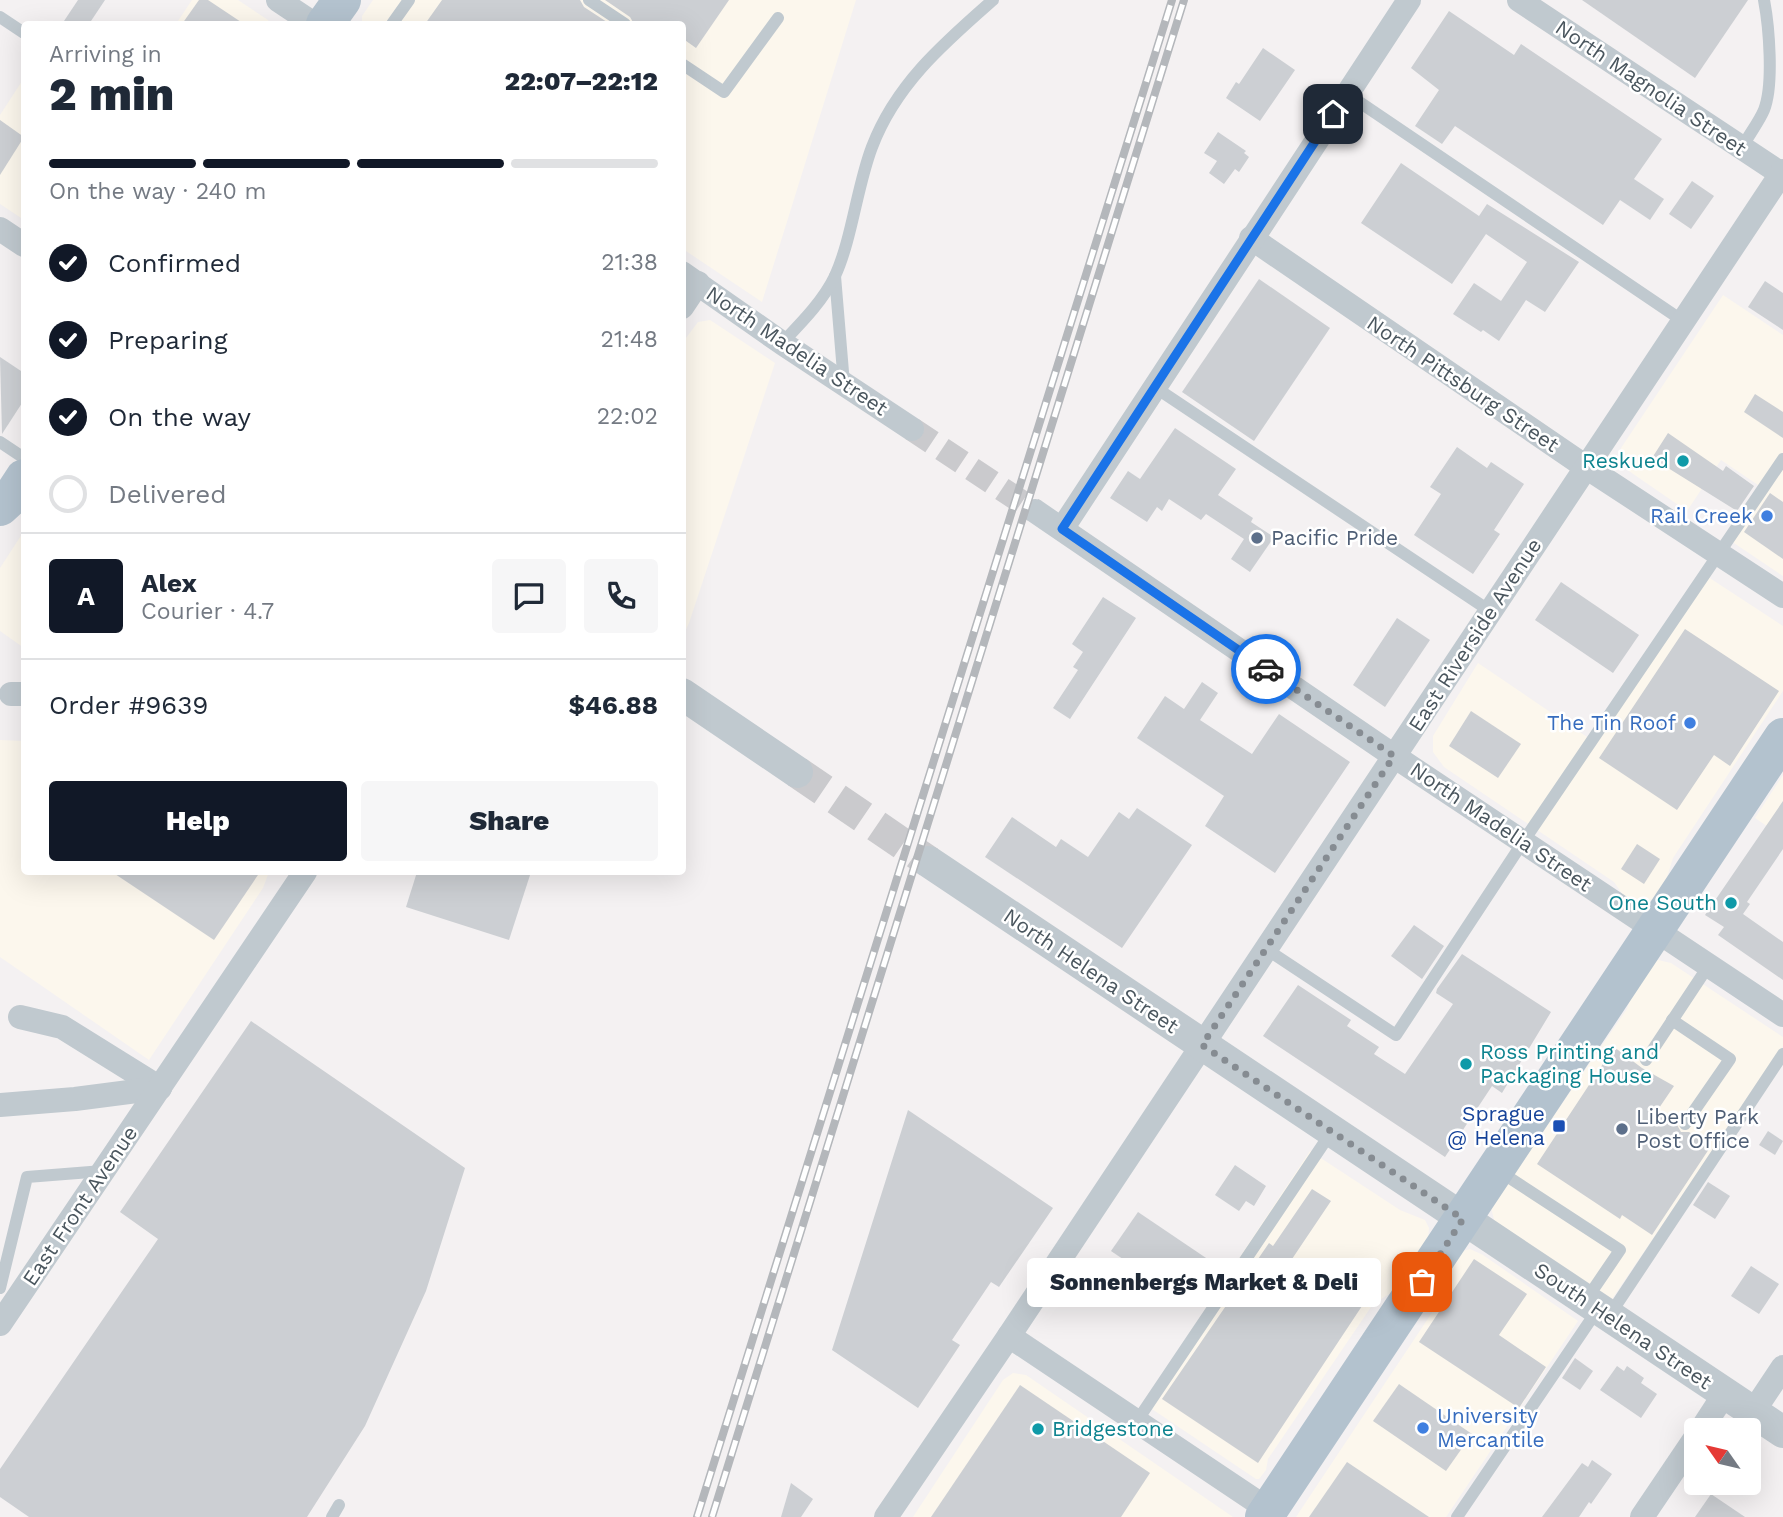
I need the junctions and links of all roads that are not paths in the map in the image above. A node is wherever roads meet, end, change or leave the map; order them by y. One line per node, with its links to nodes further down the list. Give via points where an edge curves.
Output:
1 (278, 0): 11 (street)
2 (342, 0): 12 (main road)
3 (409, 0): 13 (lane)
4 (589, 0): 14 (lane)
5 (993, 0): 23 (lane, via 932,54 900,93 872,146)
6 (1409, 0): 17 (street)
7 (1519, 0): 18 (street, North Magnolia Street)
8 (1765, 0): 18 (lane, via 1769,24 1764,111)
9 (0, 17): 15 (lane)
10 (778, 18): 16 (lane, via 724,92)
11 (310, 21)
12 (327, 21)
13 (394, 21)
14 (620, 21)
15 (21, 31)
16 (686, 67)
17 (1346, 93): 21 (street); 25 (lane)
18 (1742, 148): 19 (street, North Magnolia Street)
19 (1782, 173): 25 (street, East Riverside Avenue)
20 (0, 229): 22 (street)
21 (1251, 239): 28 (street); 33 (street, North Pittsburg Street)
22 (21, 243)
23 (835, 276): 26 (lane); 27 (lane)
24 (690, 278): 26 (street, North Madelia Street)
25 (1683, 321): 33 (street, East Riverside Avenue)
26 (782, 344): 27 (street, North Madelia Street)
27 (844, 384): 29 (street, North Madelia Street)
28 (1156, 388): 36 (street); 40 (lane)
29 (912, 429)
30 (0, 442): 31 (lane)
31 (21, 456)
32 (1783, 459): 38 (lane)
33 (1586, 467): 38 (street, North Pittsburg Street); 40 (street, East Riverside Avenue)
34 (12, 493): 37 (main road)
35 (1035, 511): 36 (street, North Madelia Street)
36 (1062, 529): 43 (street, North Madelia Street)
37 (0, 531)
38 (1720, 554): 39 (street, North Pittsburg Street); 45 (lane)
39 (1783, 596)
40 (1490, 611): 43 (street, East Riverside Avenue)
41 (686, 697): 44 (street)
42 (1783, 737): 48 (main road)
43 (1394, 756): 45 (street, North Madelia Street); 49 (street, East Riverside Avenue)
44 (797, 772)
45 (1523, 842): 48 (street, North Madelia Street); 49 (lane, via 1396,1035)
46 (929, 862): 54 (street, North Helena Street)
47 (303, 875): 57 (street, East Front Avenue)
48 (1655, 929): 50 (street, North Madelia Street); 61 (main road)
49 (1266, 949): 54 (street, East Riverside Avenue)
50 (1709, 965): 51 (street, North Madelia Street); 53 (lane)
51 (1783, 1015)
52 (20, 1017): 57 (street, via 62,1027)
53 (1672, 1020): 56 (lane); 59 (lane, via 1730,1059)
54 (1202, 1045): 60 (street, North Helena Street); 67 (street, East Riverside Avenue)
55 (1783, 1054): 65 (lane)
56 (1646, 1060)
57 (160, 1087): 58 (street, East Front Avenue); 62 (street, East Front Avenue)
58 (0, 1105)
59 (1685, 1124)
60 (1332, 1131): 63 (street, North Helena Street); 72 (lane)
61 (1496, 1169): 63 (main road); 65 (lane, via 1620,1250)
62 (104, 1171): 64 (lane, via 27,1177); 66 (street, East Front Avenue)
63 (1463, 1219): 65 (street, South Helena Street); 75 (main road)
64 (0, 1288)
65 (1597, 1309): 69 (street, South Helena Street); 77 (lane)
66 (0, 1324)
67 (1009, 1336): 72 (street); 76 (street, East Riverside Avenue)
68 (1783, 1367): 70 (street)
69 (1725, 1393): 70 (street, South Helena Street); 71 (street)
70 (1753, 1412): 73 (street, South Helena Street)
71 (1709, 1418)
72 (1137, 1422): 75 (street)
73 (1783, 1432)
74 (1684, 1455): 78 (street)
75 (1267, 1513)
76 (886, 1517)
77 (1457, 1517)
78 (1642, 1517)

